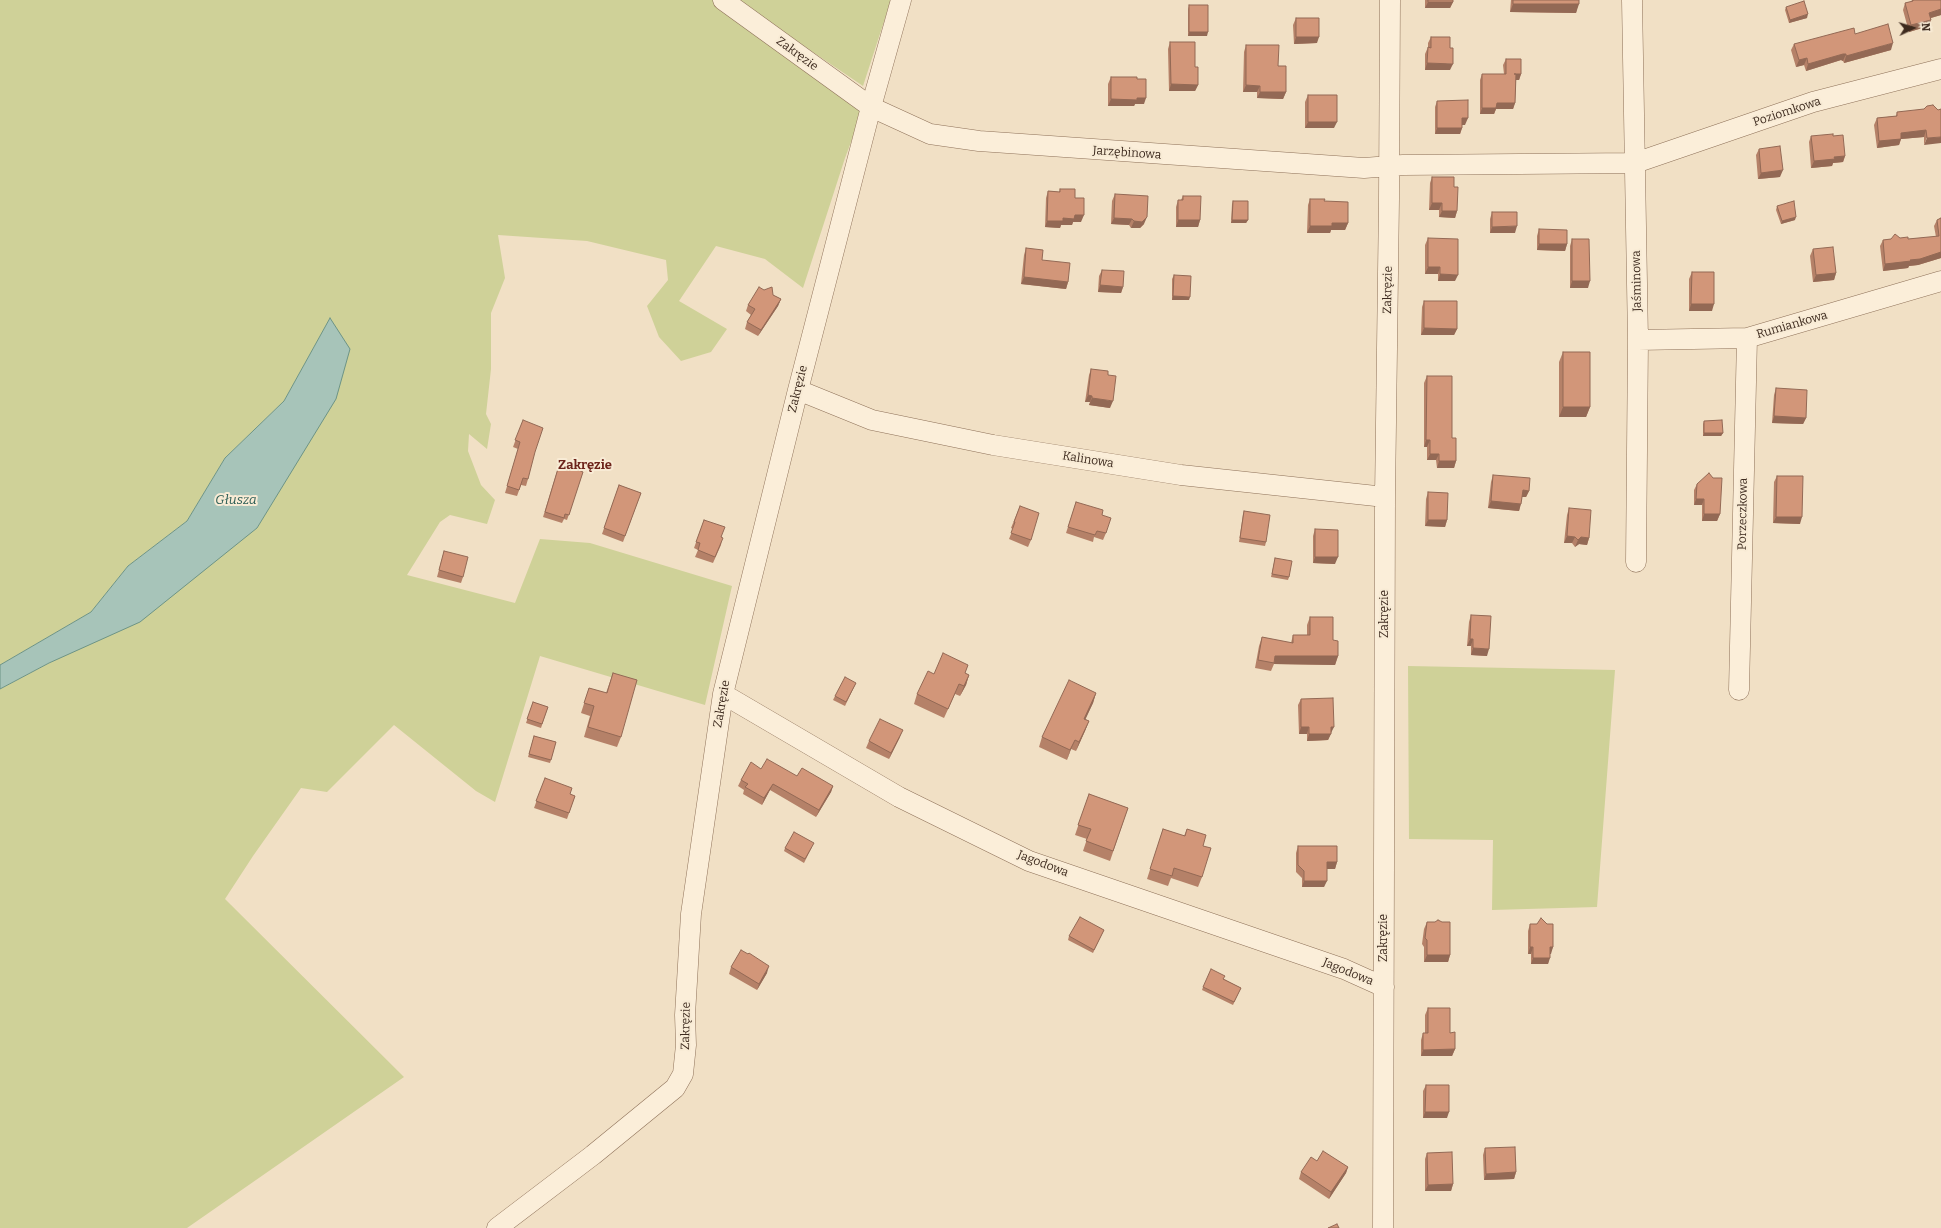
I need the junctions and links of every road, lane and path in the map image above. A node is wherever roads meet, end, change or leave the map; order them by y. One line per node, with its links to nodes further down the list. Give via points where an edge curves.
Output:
1 (723, 0): 6 (street, Zakręzie)
2 (901, 0): 6 (street, Zakręzie)
3 (1390, 0): 8 (street, Zakręzie)
4 (1632, 0): 7 (street, Jaśminowa)
5 (1941, 69): 7 (street, Poziomkowa, via 1813,102)
6 (871, 108): 8 (street, Jarzębinowa, via 930,134 979,141 1364,168); 12 (street, Zakręzie)
7 (1635, 163): 8 (street, Poziomkowa); 11 (street, Jaśminowa)
8 (1390, 167): 13 (street, Zakręzie)
9 (1941, 281): 10 (street, Rumiankowa)
10 (1747, 338): 11 (street, Rumiankowa); 15 (street, Porzeczkowa)
11 (1638, 340): 14 (street, Jaśminowa)
12 (798, 390): 13 (street, Kalinowa, via 872,420 993,445 1181,475); 16 (street, Zakręzie)
13 (1385, 497): 17 (street, Zakręzie)
14 (1636, 562)
15 (1739, 690)
16 (722, 694): 17 (street, Jagodowa, via 899,797 1029,861 1344,969); 18 (street, Zakręzie, via 691,914 683,1074 675,1088)
17 (1384, 987): 19 (street, Zakręzie)
18 (497, 1228)
19 (1382, 1228)

